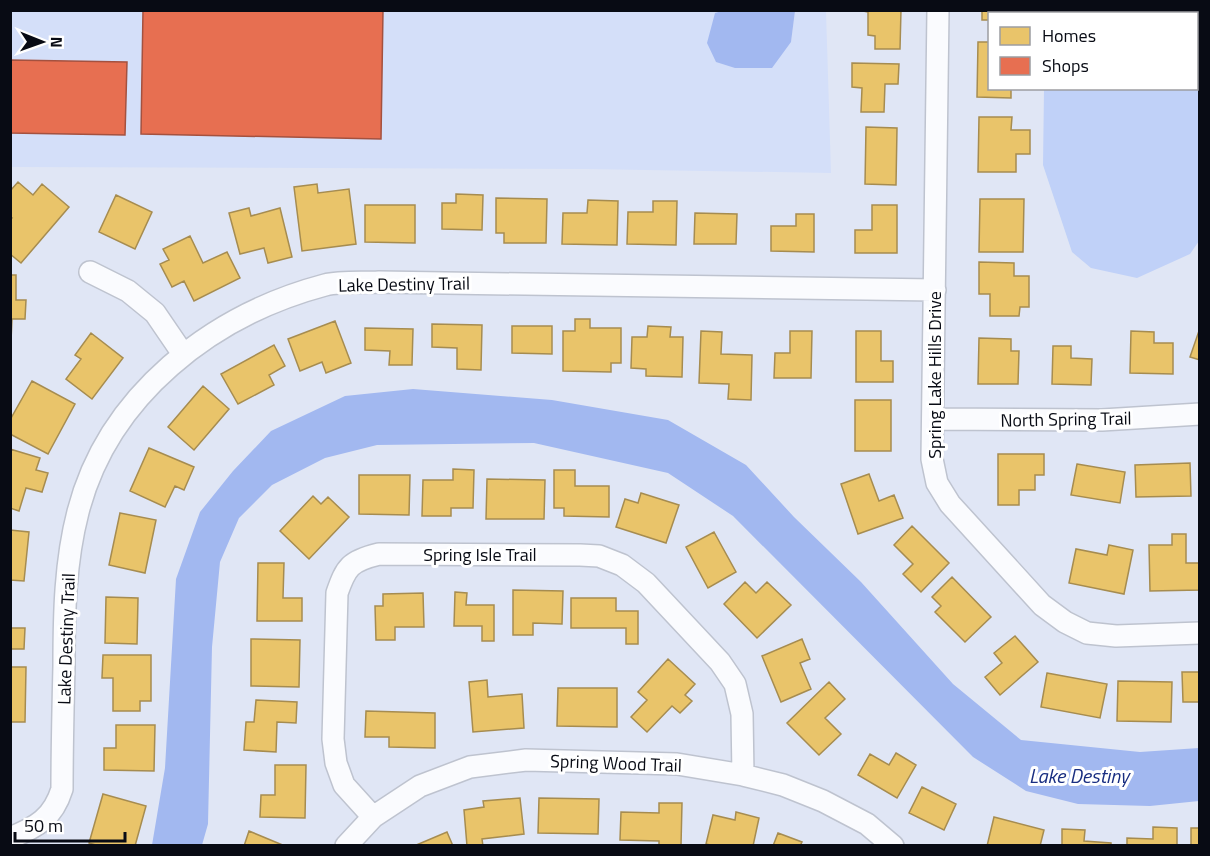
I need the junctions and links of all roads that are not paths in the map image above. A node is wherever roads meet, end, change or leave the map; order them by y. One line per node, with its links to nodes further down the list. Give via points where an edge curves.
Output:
1 (938, 10): 3 (street, Spring Lake Hills Drive)
2 (90, 272): 4 (street, via 128,291 155,313)
3 (935, 290): 4 (street, Lake Destiny Trail, via 379,282 327,285 280,300 229,324); 6 (street, Spring Lake Hills Drive)
4 (183, 354): 10 (street, Lake Destiny Trail, via 147,387 92,470 78,511 69,558 64,619 62,789 45,819)
5 (1200, 414): 6 (street, North Spring Trail, via 1102,420)
6 (933, 419): 7 (street, Spring Lake Hills Drive, via 932,459 937,483 950,504 1042,605 1087,633)
7 (1200, 633)
8 (743, 775): 9 (street, Spring Wood Trail, via 677,764 526,760 470,767 420,786); 9 (street, Spring Isle Trail, via 742,714 735,684 720,662 646,583 622,565 599,556 580,555 378,554 359,559 344,573 337,594 333,739 344,785); 12 (street, Spring Wood Trail, via 823,801 867,824)
9 (373, 817): 11 (street, Spring Wood Trail)
10 (10, 838)
11 (346, 846)
12 (893, 846)

